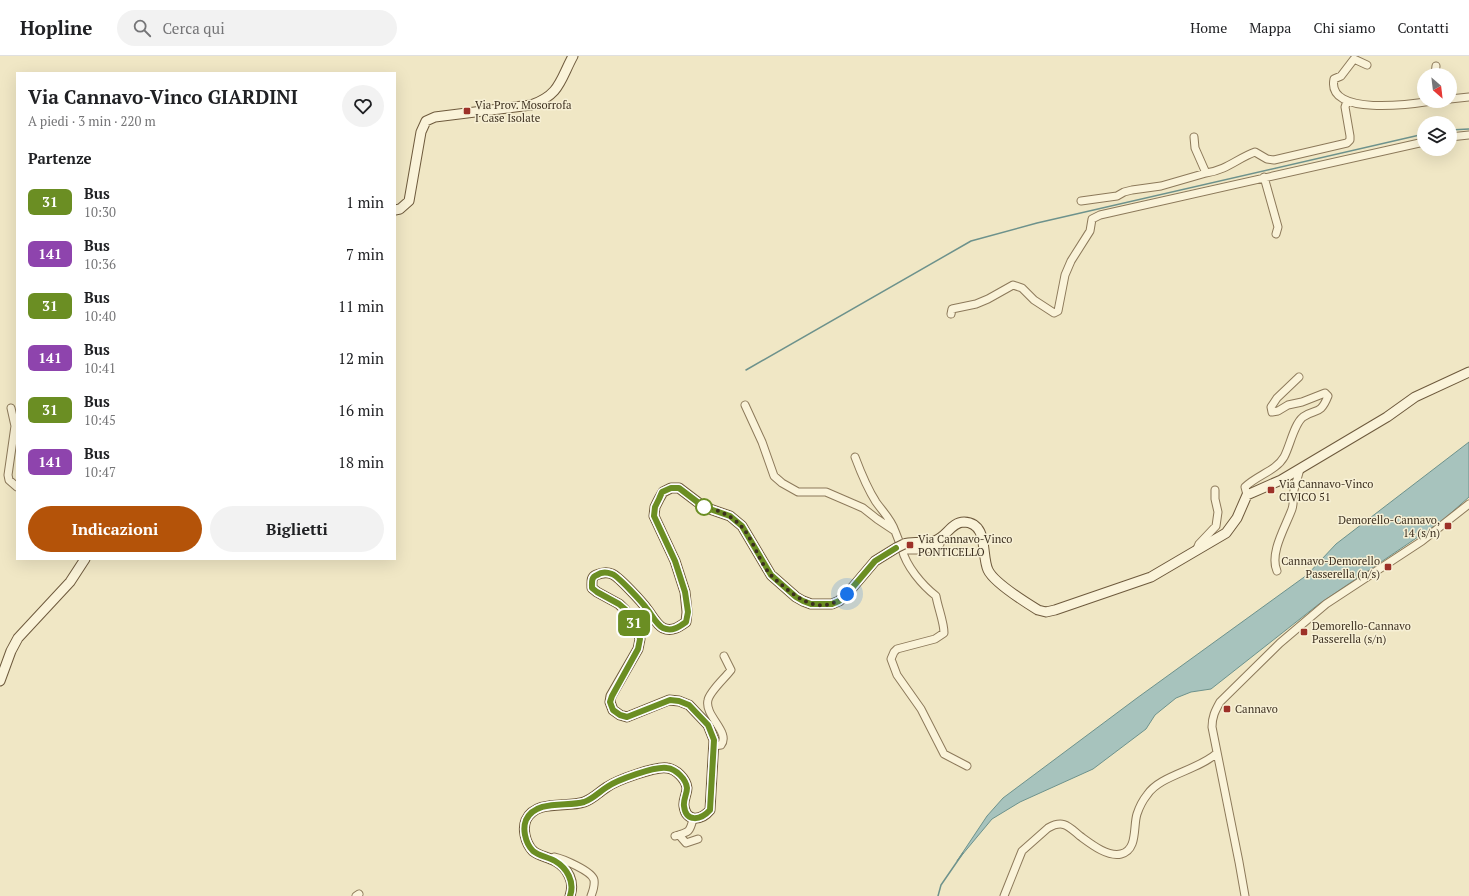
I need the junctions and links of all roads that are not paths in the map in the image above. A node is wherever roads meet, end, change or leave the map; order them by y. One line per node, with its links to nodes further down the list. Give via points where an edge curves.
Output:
1 (573, 56): 14 (street, via 556,90 544,100 531,105 435,117 426,121 421,132 408,201)
2 (1367, 65): 5 (street, via 1354,59 1341,76 1334,79 1333,86 1337,94)
3 (1469, 97): 4 (street)
4 (1457, 98)
5 (1347, 101): 6 (street, via 1383,107); 11 (street, via 1345,107 1350,136 1347,143 1274,160 1266,159 1255,152 1223,169)
6 (1417, 104)
7 (1469, 135): 8 (street)
8 (1457, 136)
9 (1194, 137): 11 (street, via 1195,148)
10 (1417, 144): 12 (street)
11 (1206, 174): 13 (street, via 1161,186 1132,190 1117,196)
12 (1264, 177): 15 (street, via 1278,227); 16 (street, via 1092,219 1090,231 1065,275 1058,311 1054,313 1013,284 988,300 952,309)
13 (1081, 201)
14 (396, 210)
15 (1276, 234)
16 (951, 314)
17 (1469, 372): 22 (street, via 1415,397 1387,417)
18 (1299, 377): 25 (street, via 1277,398 1271,407 1272,412 1325,393 1328,396 1318,411 1303,418 1297,425 1278,465 1245,487)
19 (745, 405): 27 (street, via 774,476 782,483 798,492 826,492 847,500)
20 (11, 408): 23 (street, via 15,426 8,474 9,480)
21 (855, 457): 27 (street, via 868,488 893,524)
22 (1300, 469): 25 (street); 31 (street, via 1292,507 1276,555)
23 (16, 486)
24 (1215, 490): 29 (street, via 1218,512 1216,526 1199,544)
25 (1247, 495): 29 (street, via 1237,518 1226,532)
26 (1469, 504): 35 (street, via 1422,541 1326,604 1280,643 1220,702 1212,721)
27 (895, 531): 28 (street)
28 (901, 547): 29 (street, via 910,542 930,543 940,540 958,523 972,524 978,529 983,540 987,569 994,579 1038,610 1046,612 1151,577); 34 (street, via 875,561 839,601 832,604 811,604 796,597 771,575 742,526 730,516 704,507 679,488 662,492 654,516 675,561 685,592 688,612 686,622 672,630 664,628 639,599 612,574 603,572 595,575 591,580 592,588 626,610 637,628 640,639 638,649 610,702 613,710 627,717 670,700 689,705 708,725); 36 (street, via 904,558 923,586 936,596 944,633 935,639 897,649 891,659 894,669 921,709 944,754)
29 (1196, 551)
30 (84, 560): 33 (street, via 70,582 18,638)
31 (1277, 571)
32 (724, 656): 34 (street, via 730,670 708,698 707,707 724,736 724,742)
33 (0, 681)
34 (714, 746): 37 (street, via 710,810 706,816)
35 (1217, 753): 42 (street, via 1199,766 1167,779 1150,791 1137,814 1132,845 1128,851 1114,854 1101,850 1071,827 1053,825 1022,851); 43 (street)
36 (966, 766)
37 (693, 819): 38 (street, via 687,833 677,835 686,843); 39 (street, via 683,805 687,788 680,775 674,770 656,769 620,780 592,799 540,808 533,812 526,820 524,828 532,850)
38 (698, 839)
39 (539, 854): 40 (street, via 556,862 565,870 572,882); 41 (street, via 557,858 588,872 594,880)
40 (570, 896)
41 (591, 896)
42 (1004, 896)
43 (1245, 896)

